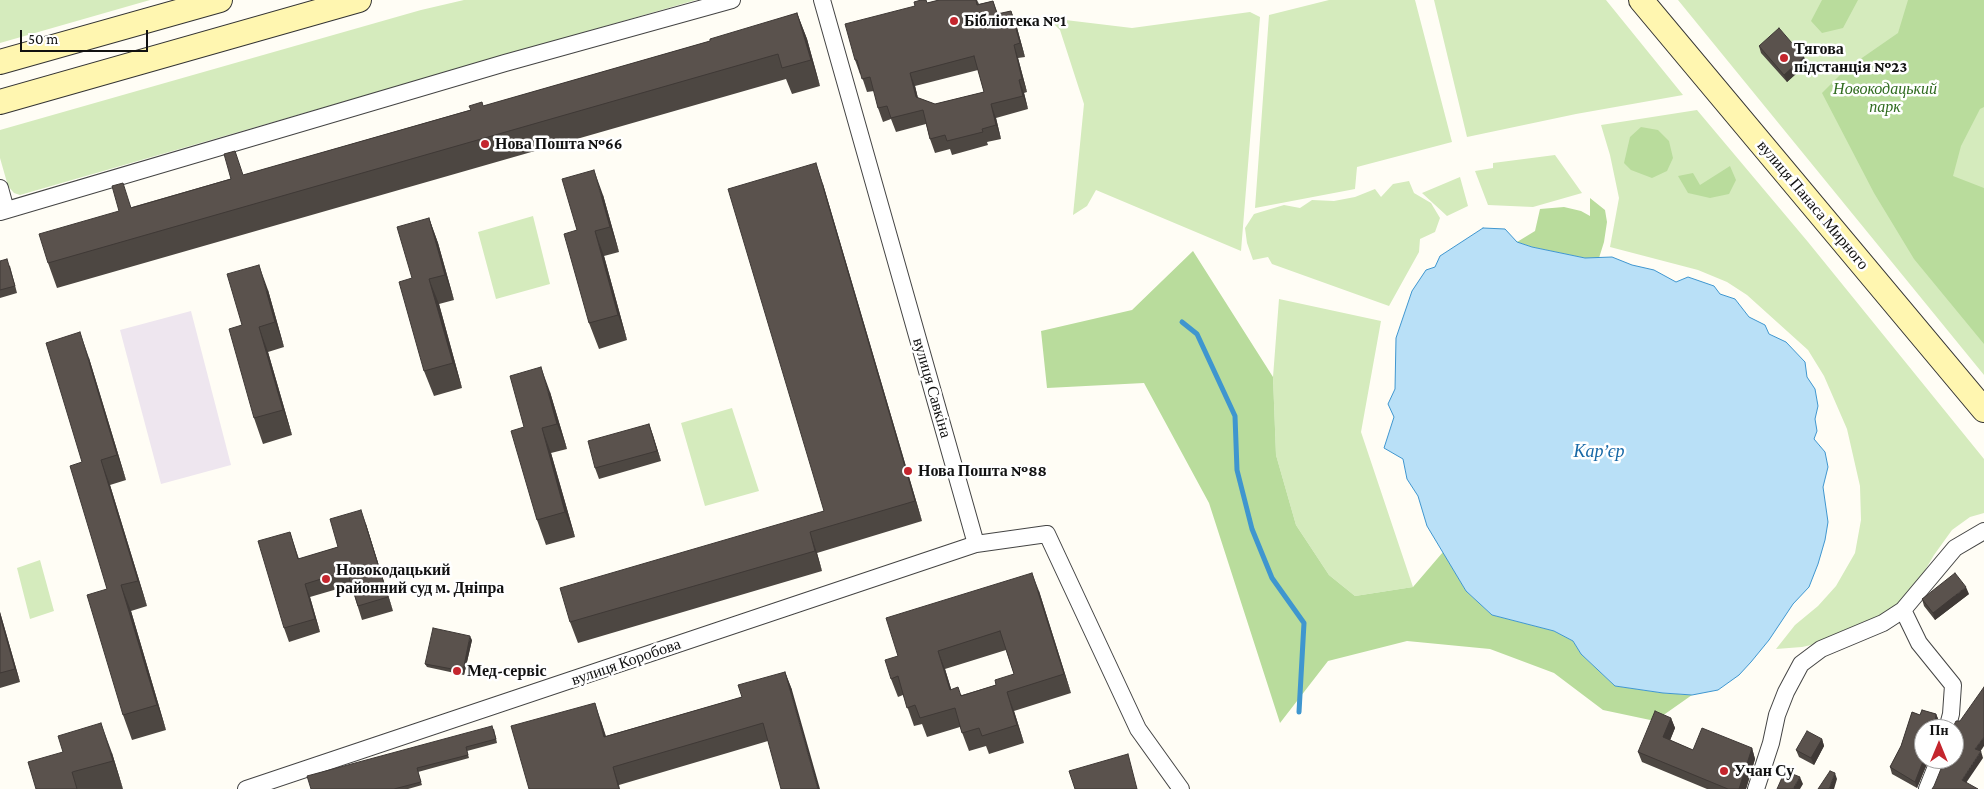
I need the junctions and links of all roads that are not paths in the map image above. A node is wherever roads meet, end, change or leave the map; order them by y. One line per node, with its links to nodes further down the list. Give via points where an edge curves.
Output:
1 (220, 0): 6 (main road)
2 (359, 0): 7 (main road)
3 (732, 0): 9 (street)
4 (822, 0): 12 (street, вулиця Савкіна)
5 (1641, 0): 10 (main road, вулиця Панаса Мирного)
6 (0, 62)
7 (0, 102)
8 (0, 188): 9 (street)
9 (3, 211)
10 (1984, 410)
11 (1984, 531): 13 (street, via 1955,548)
12 (976, 544): 16 (street, вулиця Коробова); 17 (street, via 1047,534 1138,729)
13 (1903, 610): 14 (street, via 1919,643 1953,685); 18 (street, via 1883,623 1821,649 1801,664 1777,715)
14 (1950, 719)
15 (1935, 769): 19 (street)
16 (246, 789)
17 (1181, 789)
18 (1756, 789)
19 (1928, 789)

